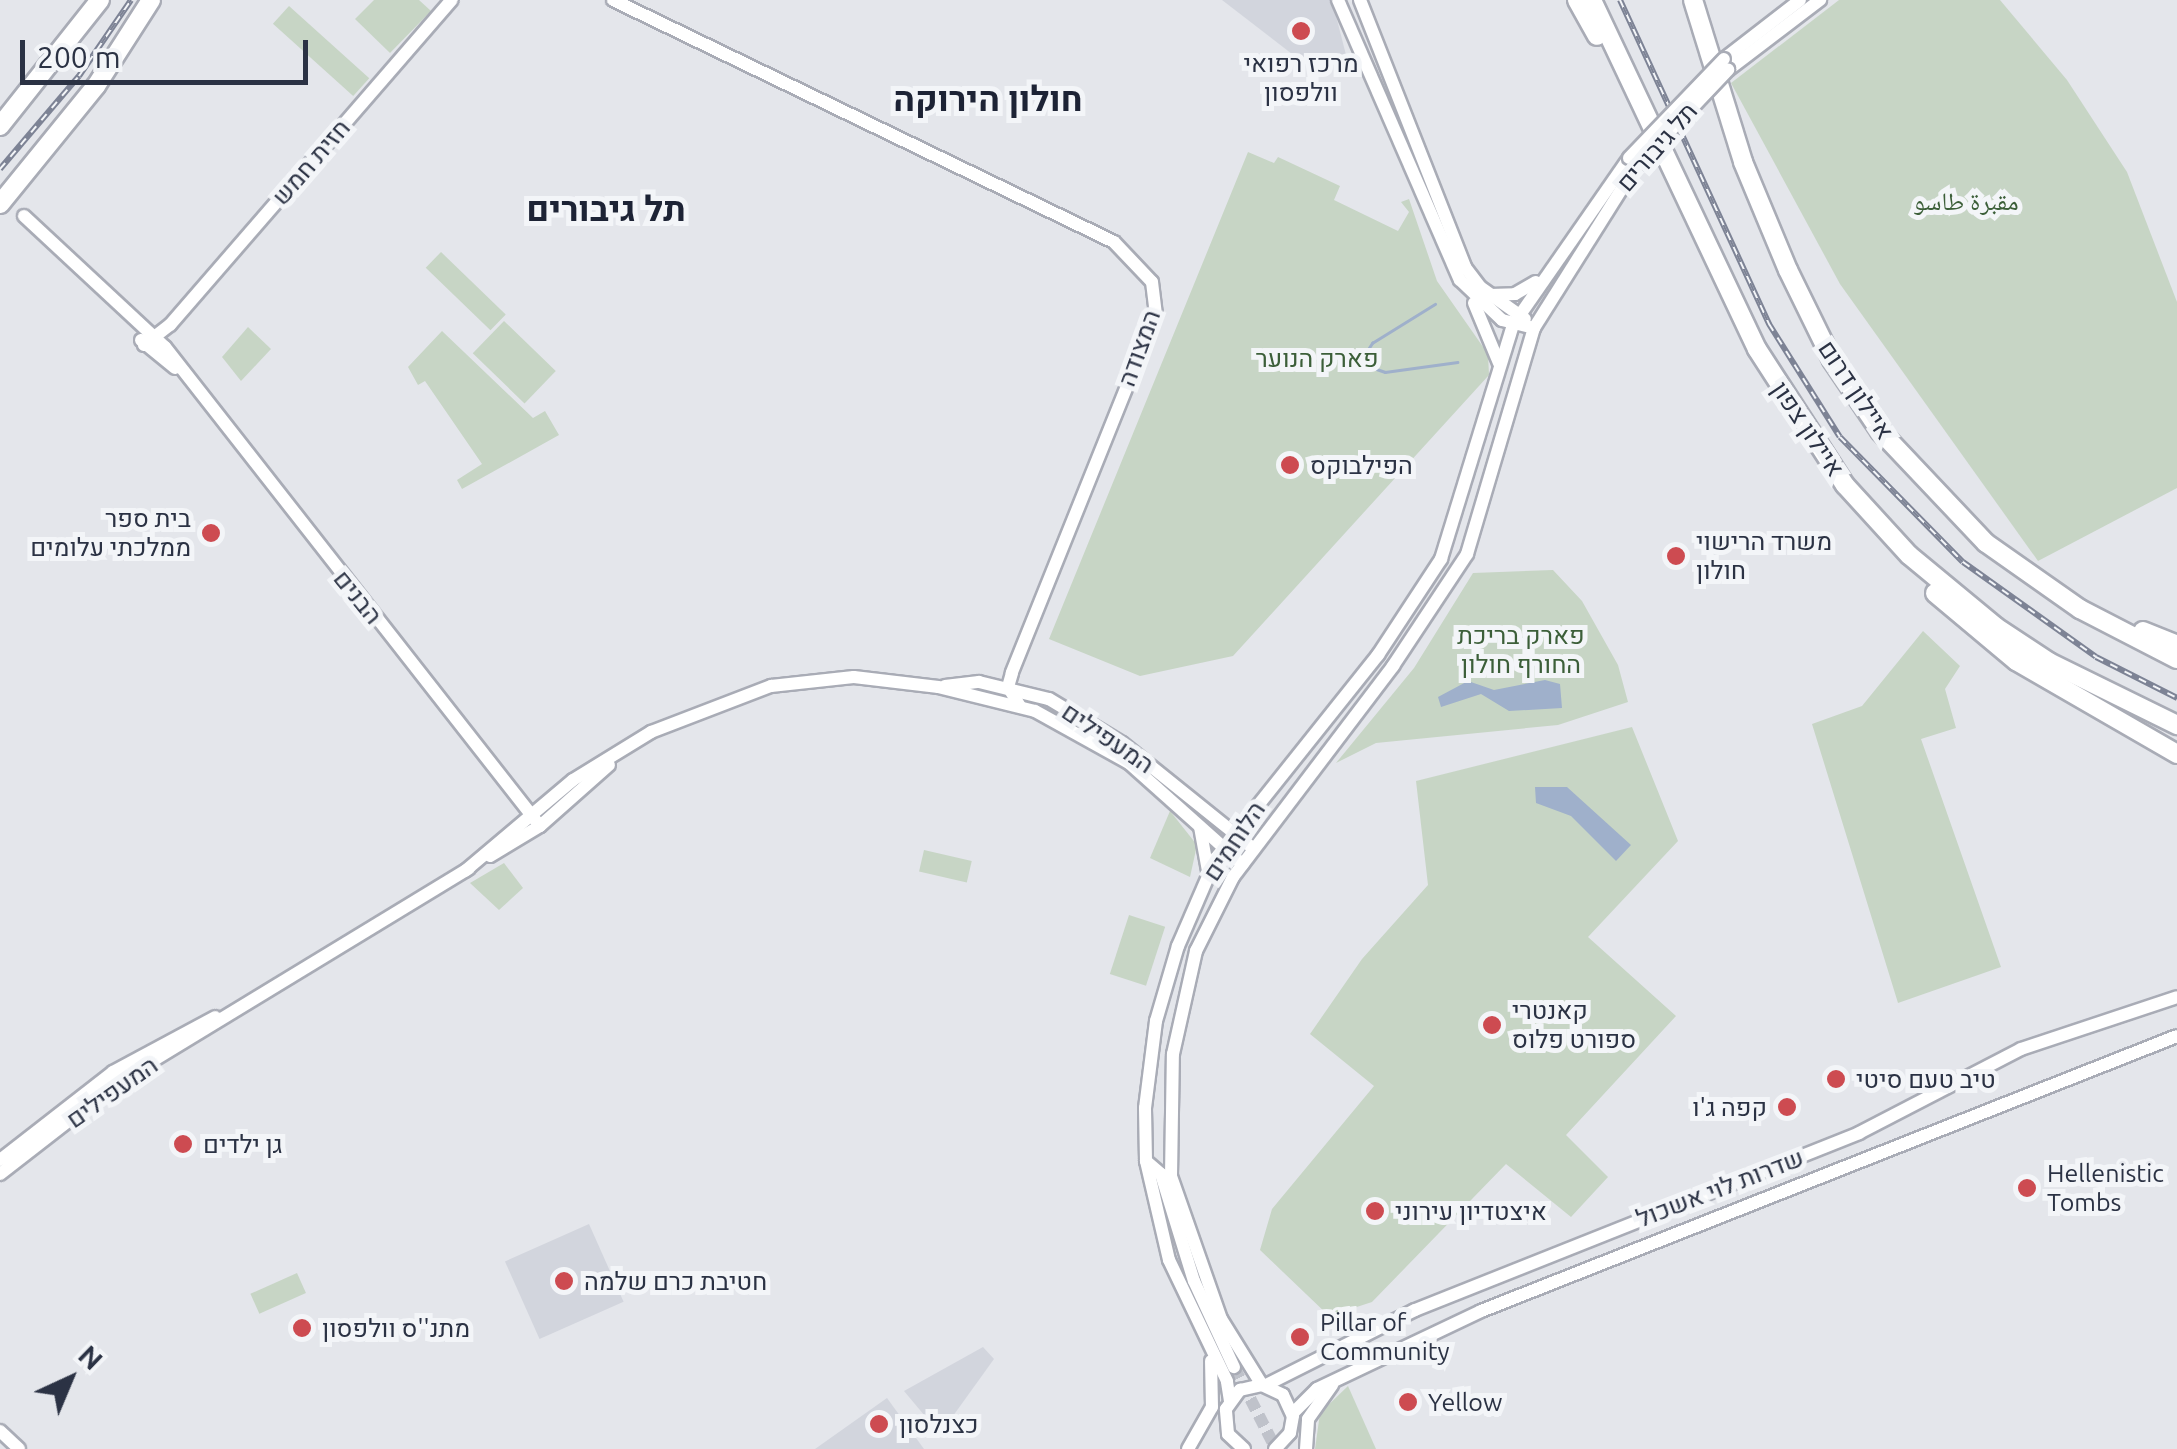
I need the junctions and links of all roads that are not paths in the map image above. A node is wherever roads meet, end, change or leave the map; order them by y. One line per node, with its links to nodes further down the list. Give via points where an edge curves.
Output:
1 (100, 0): 13 (highway)
2 (151, 0): 16 (highway, via 96,86)
3 (452, 0): 23 (main road, חזית חמש)
4 (613, 0): 27 (main road, המצודה, via 1114,242 1152,282 1156,314)
5 (1338, 0): 19 (main road)
6 (1360, 0): 20 (main road, via 1465,268)
7 (1577, 0): 14 (highway)
8 (1592, 0): 14 (highway, איילון צפון)
9 (1693, 0): 26 (highway, איילון דרום, via 1743,162 1832,360 1889,441)
10 (1800, 0): 12 (main road, תל גיבורים)
11 (1820, 0): 12 (main road, תל גיבורים)
12 (1726, 64): 15 (main road, תל גיבורים, bridge)
13 (0, 126)
14 (1656, 141): 25 (highway, איילון צפון, via 1757,349)
15 (1631, 164): 18 (main road, תל גיבורים); 22 (main road, תל גיבורים)
16 (0, 204)
17 (24, 216): 23 (main road, הבנים)
18 (1550, 271): 20 (main road, via 1521,292); 21 (main road, תל גיבורים)
19 (1460, 280): 21 (main road, via 1480,305); 24 (main road)
20 (1490, 295): 21 (main road)
21 (1516, 319): 22 (main road); 24 (main road, הלוחמים)
22 (1534, 328): 44 (main road, הלוחמים, via 1467,554 1393,666)
23 (153, 344): 39 (main road, הבנים)
24 (1499, 363): 37 (main road, הלוחמים, via 1482,441 1441,559 1378,655)
25 (1846, 485): 34 (highway, איילון צפון, via 1909,555 1996,627 2049,662); 36 (highway, via 1907,565 1978,632 2057,688)
26 (1986, 542): 28 (highway, via 2070,594); 29 (highway, איילון דרום, via 2080,608)
27 (1030, 631): 30 (main road, המצודה); 32 (main road, המצודה, via 1020,684)
28 (2177, 645)
29 (2177, 659)
30 (1008, 686): 31 (main road, המעפילים); 32 (main road, המעפילים); 33 (main road)
31 (938, 687): 33 (main road, המעפילים); 35 (main road, המעפילים, via 854,677 771,686)
32 (1027, 692): 38 (main road, המעפילים, via 1100,728)
33 (1020, 706): 40 (main road, המעפילים, via 1129,763)
34 (2177, 725)
35 (638, 740): 39 (main road, המעפילים); 41 (main road, המעפילים)
36 (2177, 754)
37 (1257, 806): 38 (main road, via 1233,817); 42 (main road, הלוחמים)
38 (1206, 810): 42 (main road, המעפילים)
39 (530, 812): 41 (main road, הבנים); 46 (main road, המעפילים)
40 (1199, 825): 43 (main road, המעפילים); 47 (main road)
41 (540, 826): 46 (main road, המעפילים)
42 (1235, 834): 43 (main road, הלוחמים); 44 (main road, המעפילים)
43 (1224, 848): 45 (main road, המעפילים); 47 (main road, הלוחמים)
44 (1254, 849): 45 (main road, הלוחמים)
45 (1242, 864): 53 (main road, הלוחמים, via 1202,937 1177,1022)
46 (465, 870): 49 (main road, המעפילים)
47 (1208, 872): 52 (main road, הלוחמים, via 1156,1021)
48 (2177, 997): 58 (main road, שדרות לוי אשכול, via 2034,1043 1859,1133 1428,1305)
49 (226, 1013): 51 (main road, המעפילים, via 113,1072); 54 (main road, המעפילים, via 121,1080)
50 (2177, 1036): 57 (main road, שדרות לוי אשכול, via 1522,1294)
51 (0, 1160)
52 (1146, 1161): 53 (main road); 55 (main road, הלוחמים, via 1163,1244)
53 (1165, 1168): 56 (main road, via 1194,1281); 58 (main road, הלוחמים, via 1208,1290 1233,1344)
54 (0, 1174)
55 (1210, 1349): 59 (main road, הלוחמים); 64 (main road, via 1213,1400)
56 (1234, 1366)
57 (1339, 1378): 60 (main road, שדרות לוי אשכול); 68 (main road, via 1308,1419)
58 (1264, 1385): 59 (main road, שדרות לוי אשכול, via 1247,1387); 60 (main road, הלוחמים, via 1284,1395)
59 (1227, 1408): 64 (main road, שדרות לוי אשכול); 65 (main road, הלוחמים, via 1228,1434)
60 (1292, 1412): 62 (main road)
61 (0, 1431): 63 (main road)
62 (1290, 1433): 66 (main road); 67 (main road)
63 (19, 1449)
64 (1188, 1449)
65 (1244, 1449)
66 (1275, 1449)
67 (1292, 1449)
68 (1306, 1449)

